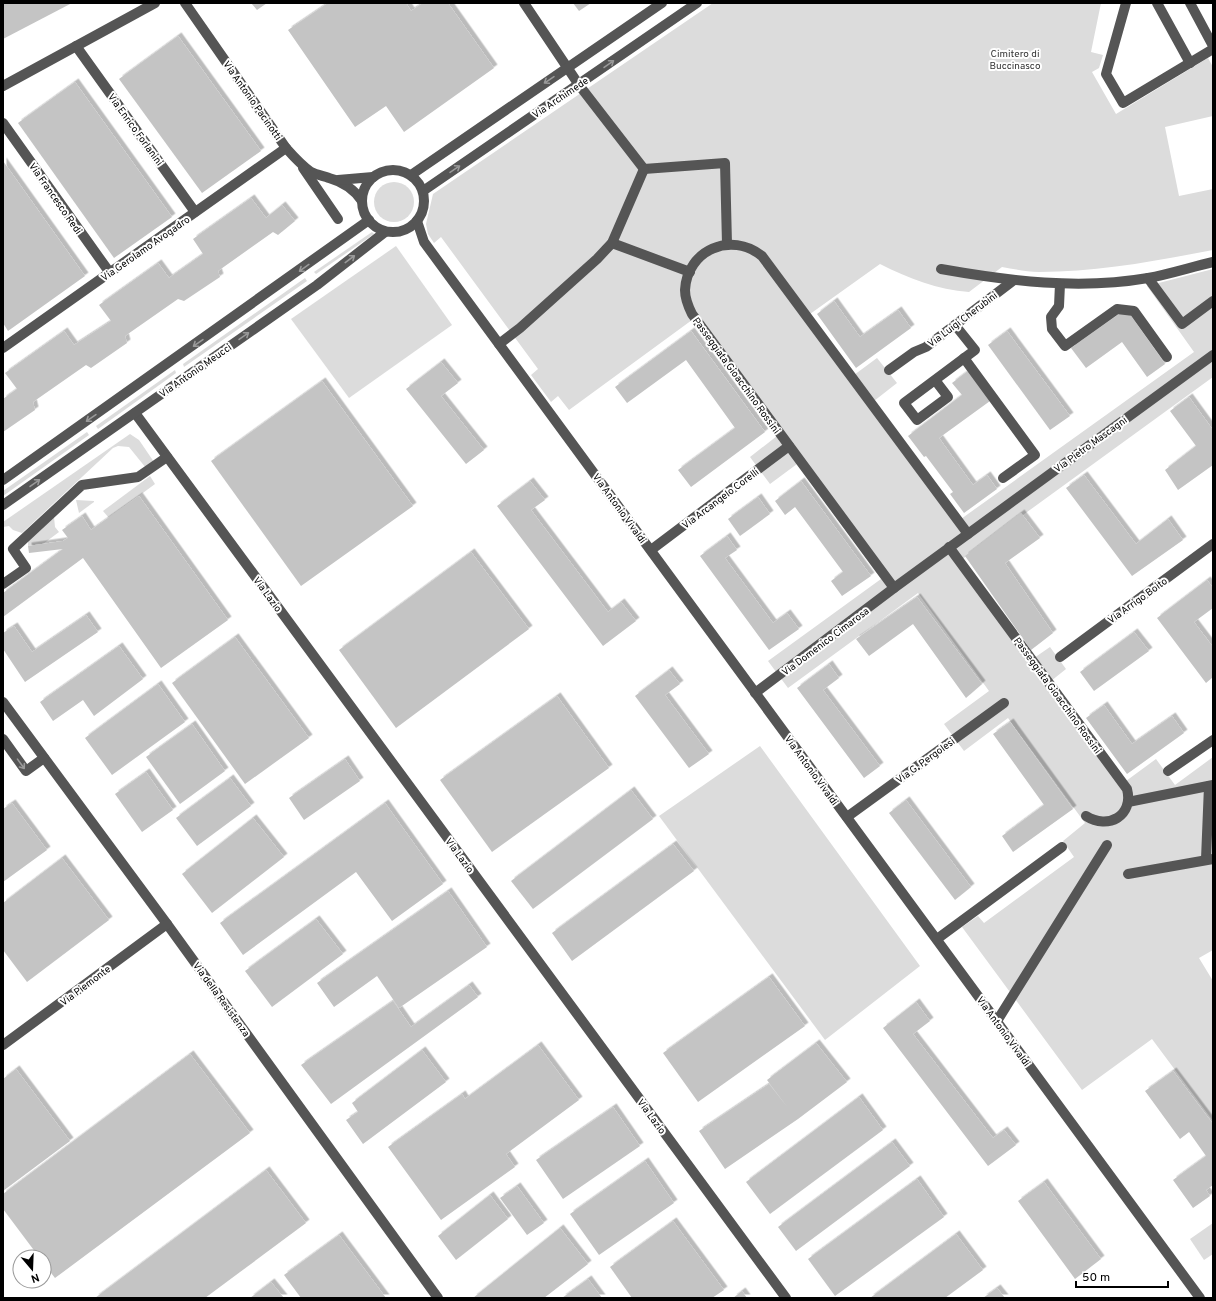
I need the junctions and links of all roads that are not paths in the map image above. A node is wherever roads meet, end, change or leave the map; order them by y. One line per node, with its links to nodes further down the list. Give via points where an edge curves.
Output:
1 (155, 3): 9 (street)
2 (185, 3): 16 (street, Via Antonio Pacinotti)
3 (524, 3): 12 (street)
4 (662, 3): 12 (street, Via Archimede)
5 (697, 3): 13 (street, Via Archimede, one-way to 5)
6 (1126, 3): 11 (street, via 1106,74 1123,103)
7 (1157, 3): 11 (street)
8 (1190, 3): 10 (street)
9 (76, 46): 14 (street); 24 (street, Via Enrico Forlanini)
10 (1213, 48): 11 (street)
11 (1190, 63)
12 (568, 68): 13 (street); 19 (street, Via Archimede, one-way to 19)
13 (579, 85): 18 (street); 22 (street, Via Archimede, one-way to 13)
14 (3, 86)
15 (3, 123): 36 (street, Via Francesco Redi)
16 (286, 148): 17 (street, Via Antonio Pacinotti); 24 (street, Via Gerolamo Avogadro)
17 (299, 163): 21 (street, Via Antonio Pacinotti, via 313,173); 25 (street)
18 (644, 169): 31 (street); 32 (street, via 724,163)
19 (411, 175): 20 (street, via 392,170); 22 (street)
20 (373, 177): 21 (street, Via Antonio Pacinotti); 23 (street, via 367,185)
21 (336, 180): 23 (street, Via Antonio Pacinotti, via 356,192)
22 (423, 191): 27 (street, via 425,202)
23 (362, 201): 26 (street)
24 (196, 212): 36 (street, Via Gerolamo Avogadro)
25 (338, 219)
26 (369, 220): 29 (street); 53 (street, Via Antonio Meucci, one-way to 53)
27 (418, 221): 28 (street); 30 (street, Via Antonio Vivaldi)
28 (407, 229): 29 (street, via 393,233); 30 (street, Via Antonio Vivaldi)
29 (385, 232): 49 (street, Via Antonio Meucci, one-way to 29, via 317,284)
30 (424, 242): 42 (street, Via Antonio Vivaldi)
31 (612, 243): 35 (street); 42 (street, via 520,328)
32 (726, 244): 35 (street, Passeggiata Gioacchino Rossini, via 714,247 703,255); 55 (street, Passeggiata Gioacchino Rossini, via 740,244 753,249 771,266)
33 (1213, 262): 37 (street)
34 (941, 268): 38 (street)
35 (690, 272): 50 (street, Passeggiata Gioacchino Rossini, via 685,291 686,302 692,314)
36 (110, 273): 43 (street, Via Gerolamo Avogadro)
37 (1148, 278): 39 (street); 40 (street, via 1182,324)
38 (1014, 280): 39 (street); 41 (street, Via Luigi Cherubini)
39 (1060, 284): 45 (street, via 1059,306 1051,317 1052,329 1065,346 1117,309 1134,311)
40 (1213, 300)
41 (955, 325): 46 (street, via 974,350); 47 (street, Via Luigi Cherubini)
42 (499, 344): 58 (street, Via Antonio Vivaldi)
43 (3, 347)
44 (1213, 355): 55 (street, Via Pietro Mascagni)
45 (1167, 357)
46 (964, 358): 48 (street); 52 (street, via 1035,455)
47 (889, 370)
48 (934, 380)
49 (135, 413): 51 (street, Via Lazio); 54 (street, Via Antonio Meucci, one-way to 49)
50 (789, 446): 58 (street, Via Arcangelo Corelli); 60 (street, Passeggiata Gioacchino Rossini)
51 (168, 457): 59 (street, via 138,477 82,485 13,550 26,568); 82 (street, Via Lazio)
52 (1003, 478)
53 (3, 480)
54 (3, 505)
55 (968, 534): 57 (street)
56 (1213, 544): 61 (street, Via Arrigo Boito)
57 (950, 547): 60 (street); 70 (street, Passeggiata Gioacchino Rossini, via 1127,789)
58 (651, 550): 62 (street, Via Antonio Vivaldi)
59 (3, 584)
60 (894, 588): 62 (street, Via Domenico Cimarosa)
61 (1060, 657)
62 (755, 693): 72 (street, Via Antonio Vivaldi)
63 (3, 702): 67 (street, Via della Resistenza)
64 (1004, 703): 72 (street, Via G. Pergolesi)
65 (3, 739): 67 (street, one-way to 67, via 26,771)
66 (1213, 740): 68 (street)
67 (44, 758): 77 (street, Via della Resistenza)
68 (1168, 771)
69 (1211, 785): 70 (street); 75 (street)
70 (1128, 802): 71 (street, via 1127,808 1112,821 1101,823)
71 (1086, 816)
72 (847, 817): 78 (street, Via Antonio Vivaldi)
73 (1106, 845): 79 (street)
74 (1062, 847): 78 (street)
75 (1210, 859): 76 (street)
76 (1128, 874)
77 (167, 924): 80 (street, Via Piemonte); 81 (street, Via della Resistenza)
78 (936, 939): 79 (street, Via Antonio Vivaldi)
79 (997, 1021): 83 (street, Via Antonio Vivaldi)
80 (3, 1045)
81 (438, 1298)
82 (786, 1298)
83 (1200, 1298)

